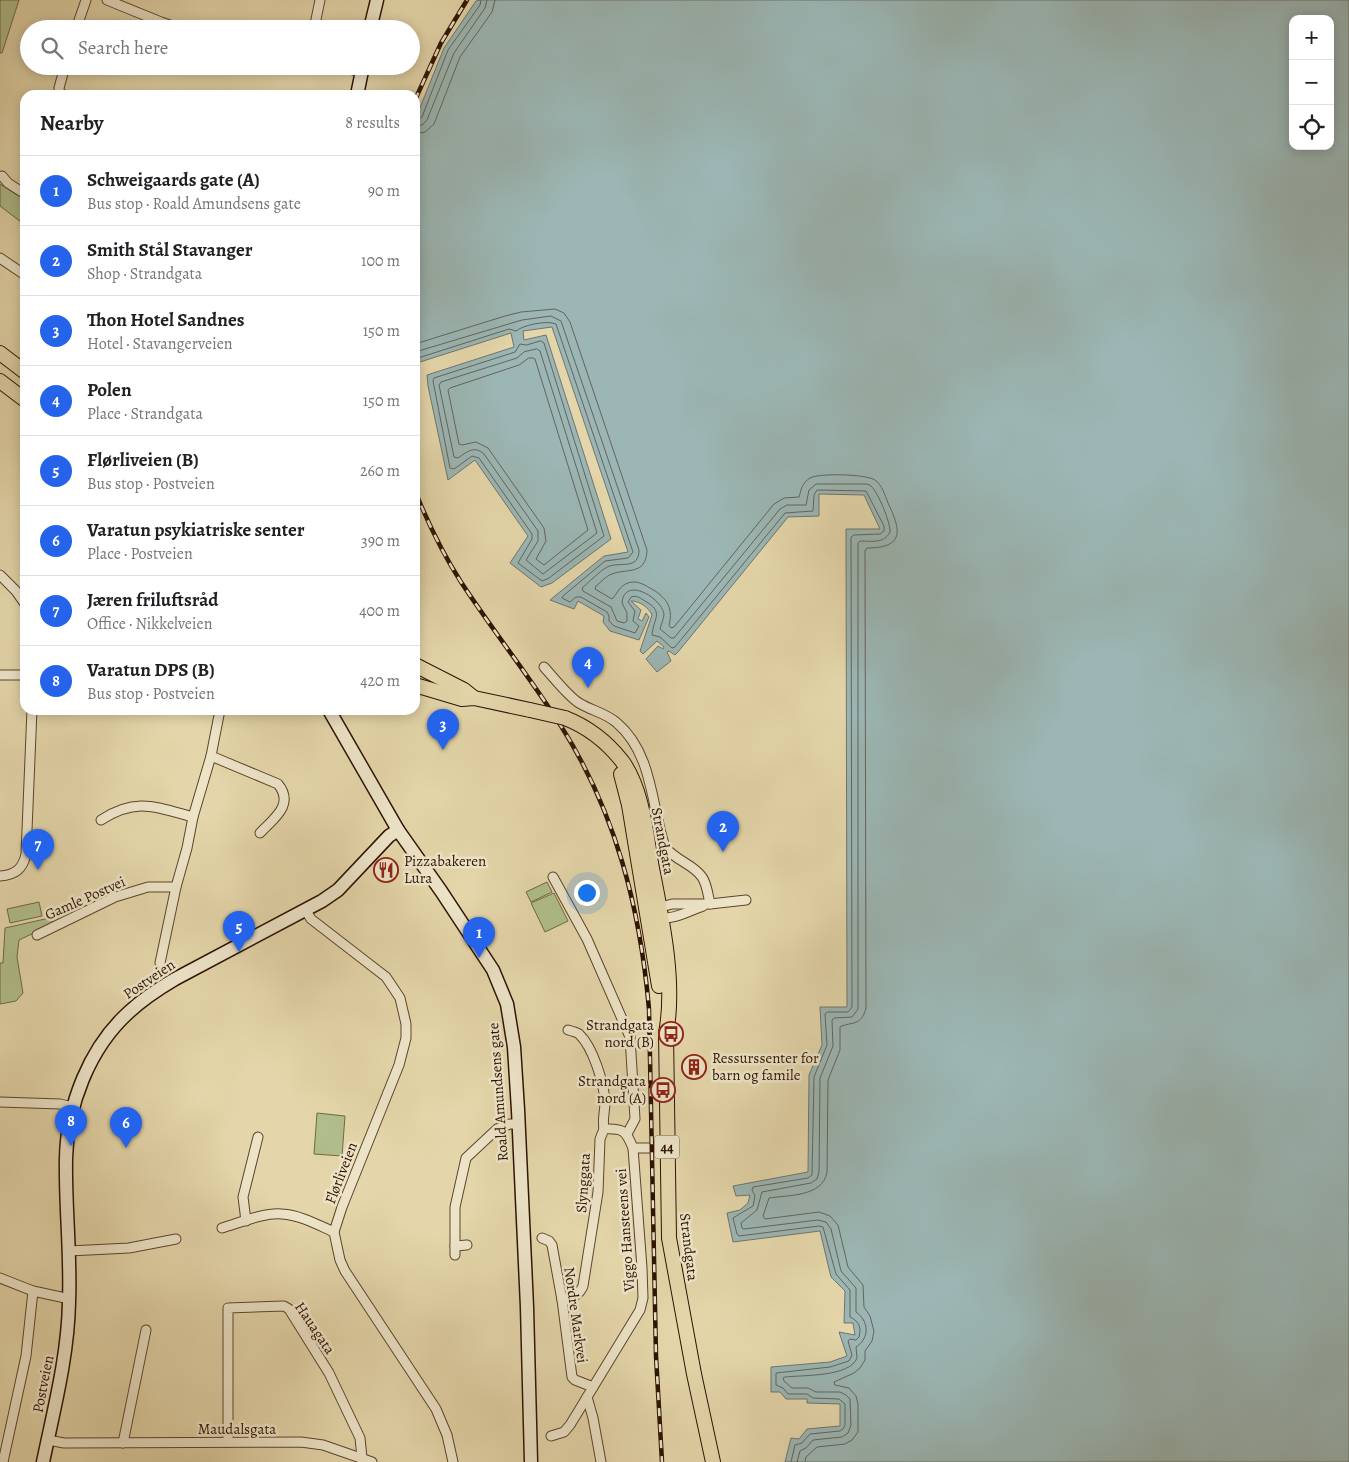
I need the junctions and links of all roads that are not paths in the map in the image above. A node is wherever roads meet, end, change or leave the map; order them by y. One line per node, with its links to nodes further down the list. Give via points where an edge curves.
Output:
1 (86, 0): 5 (street)
2 (108, 0): 6 (street)
3 (320, 0): 7 (street)
4 (376, 0): 8 (street)
5 (79, 20)
6 (156, 20)
7 (316, 20)
8 (372, 20)
9 (63, 75): 11 (street)
10 (361, 75): 12 (street)
11 (59, 90)
12 (358, 90)
13 (2, 176): 14 (street)
14 (20, 191)
15 (0, 258): 16 (street)
16 (20, 272)
17 (0, 354): 18 (main road)
18 (20, 368)
19 (0, 381): 20 (main road)
20 (20, 396)
21 (0, 574): 22 (street)
22 (20, 597)
23 (420, 668): 28 (main road, 44)
24 (544, 668): 41 (street, via 577,702 618,723 634,743 648,775 665,847 702,878)
25 (20, 674): 26 (street)
26 (0, 675)
27 (420, 686): 28 (main road, 44, via 462,699)
28 (474, 698): 43 (main road, Strandgata / 44, bridge, via 565,718 593,732 613,752 626,769 639,802)
29 (32, 715): 37 (street, via 26,854 17,872)
30 (219, 715): 32 (street)
31 (332, 715): 35 (street, Roald Amundsens gate)
32 (210, 756): 33 (street); 36 (street, via 278,784 284,791 283,809)
33 (193, 817): 34 (street, via 140,805); 39 (street)
34 (101, 820)
35 (398, 830): 42 (street, Postveien, via 338,890); 49 (street, Roald Amundsens gate, via 482,951 503,992 514,1047)
36 (260, 833)
37 (0, 876)
38 (553, 877): 51 (street, via 587,939 630,1037 635,1119)
39 (176, 887): 44 (street, Gamle Postvei, via 148,887 115,896); 45 (street)
40 (746, 900): 41 (street)
41 (710, 904): 43 (street, via 674,916)
42 (306, 911): 48 (street, Postveien, via 153,992 116,1025 88,1068); 57 (street, Flørliveien, via 311,919 386,977 400,998 406,1024 399,1066)
43 (656, 913): 54 (main road, Strandgata / 44, via 668,980)
44 (37, 935)
45 (160, 963)
46 (568, 1030): 50 (street, Slynggata, via 578,1032 594,1060 605,1102)
47 (0, 1102): 48 (street)
48 (73, 1107): 61 (street, Postveien, via 66,1157)
49 (518, 1124): 60 (street, via 496,1129 466,1158 455,1207 455,1250); 81 (street, Roald Amundsens gate)
50 (604, 1129): 51 (street, via 618,1128); 65 (street, Slynggata, via 600,1139 598,1192 583,1286 576,1296)
51 (627, 1134): 53 (street)
52 (258, 1137): 55 (street, via 243,1197)
53 (633, 1148): 54 (street); 67 (street, Viggo Hansteens vei, via 643,1298 640,1310)
54 (666, 1148): 83 (main road, Strandgata / 44, via 672,1261)
55 (246, 1221): 56 (street); 57 (street, via 285,1214)
56 (222, 1228)
57 (334, 1232): 80 (street, Flørliveien, via 345,1271 436,1409 447,1435)
58 (542, 1238): 65 (street, Nordre Markvei, via 552,1246)
59 (176, 1239): 61 (street, via 129,1248)
60 (468, 1245)
61 (69, 1251): 64 (street, Postveien)
62 (0, 1278): 63 (street)
63 (33, 1290): 64 (street); 69 (street, via 26,1356)
64 (70, 1299): 71 (street, Postveien, via 64,1364)
65 (562, 1300): 67 (street, Nordre Markvei, via 572,1377)
66 (146, 1330): 73 (street)
67 (594, 1387): 68 (street)
68 (587, 1398): 70 (street, via 570,1426 564,1432); 82 (street)
69 (5, 1432): 76 (street)
70 (551, 1436)
71 (48, 1440): 73 (street, Maudalsgata); 77 (street, Postveien)
72 (228, 1442): 73 (street, Maudalsgata); 74 (street, Maudalsgata, via 316,1444); 75 (street, Hauagata, via 228,1308 284,1306 329,1373 360,1438)
73 (123, 1443)
74 (350, 1454): 75 (street, Maudalsgata); 78 (street)
75 (362, 1458): 79 (street, Maudalsgata)
76 (3, 1462)
77 (43, 1462)
78 (343, 1462)
79 (372, 1462)
80 (453, 1462)
81 (531, 1462)
82 (601, 1462)
83 (713, 1462)

